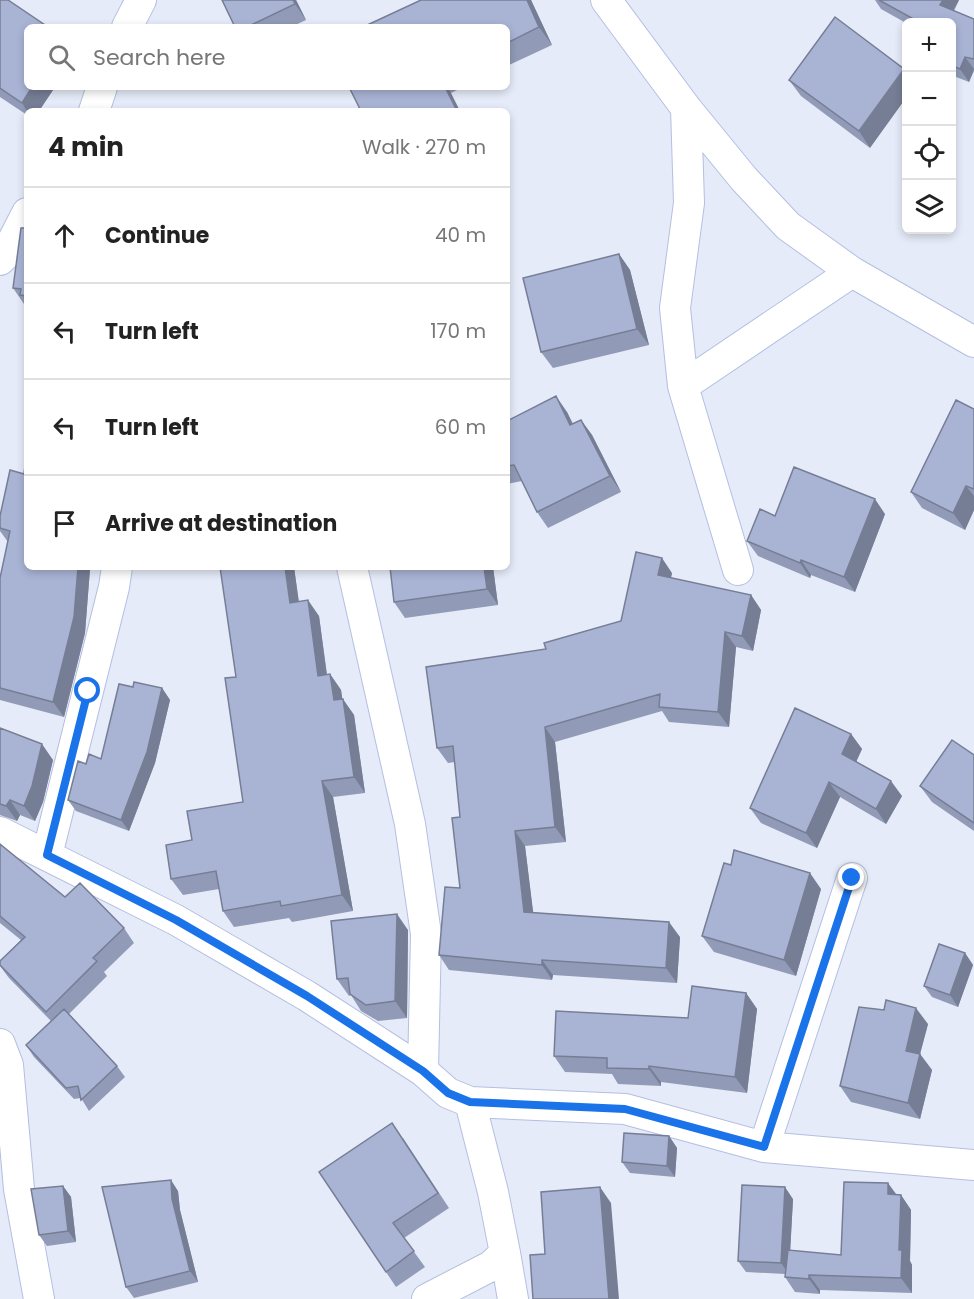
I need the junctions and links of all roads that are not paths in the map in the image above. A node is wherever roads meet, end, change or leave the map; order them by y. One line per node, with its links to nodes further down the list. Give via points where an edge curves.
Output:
1 (141, 0): 3 (street)
2 (606, 0): 6 (street)
3 (129, 24)
4 (101, 90): 5 (street)
5 (95, 108)
6 (686, 108): 9 (street, via 788,226); 11 (street, via 688,203 675,308)
7 (24, 219): 8 (street)
8 (0, 260)
9 (852, 272): 10 (street); 11 (street)
10 (974, 342)
11 (683, 386): 14 (street)
12 (116, 570): 16 (street)
13 (353, 570): 19 (street, via 410,824 426,934)
14 (738, 570)
15 (0, 832): 16 (street)
16 (47, 855): 19 (street, via 176,920 307,996)
17 (852, 878): 21 (street)
18 (0, 1044): 24 (street, via 8,1065 19,1189)
19 (423, 1071): 20 (street, via 448,1093)
20 (470, 1102): 21 (street, via 625,1109); 23 (street)
21 (764, 1147): 22 (street)
22 (974, 1165)
23 (504, 1253): 25 (street, via 491,1266); 26 (street)
24 (39, 1299)
25 (427, 1299)
26 (513, 1299)

